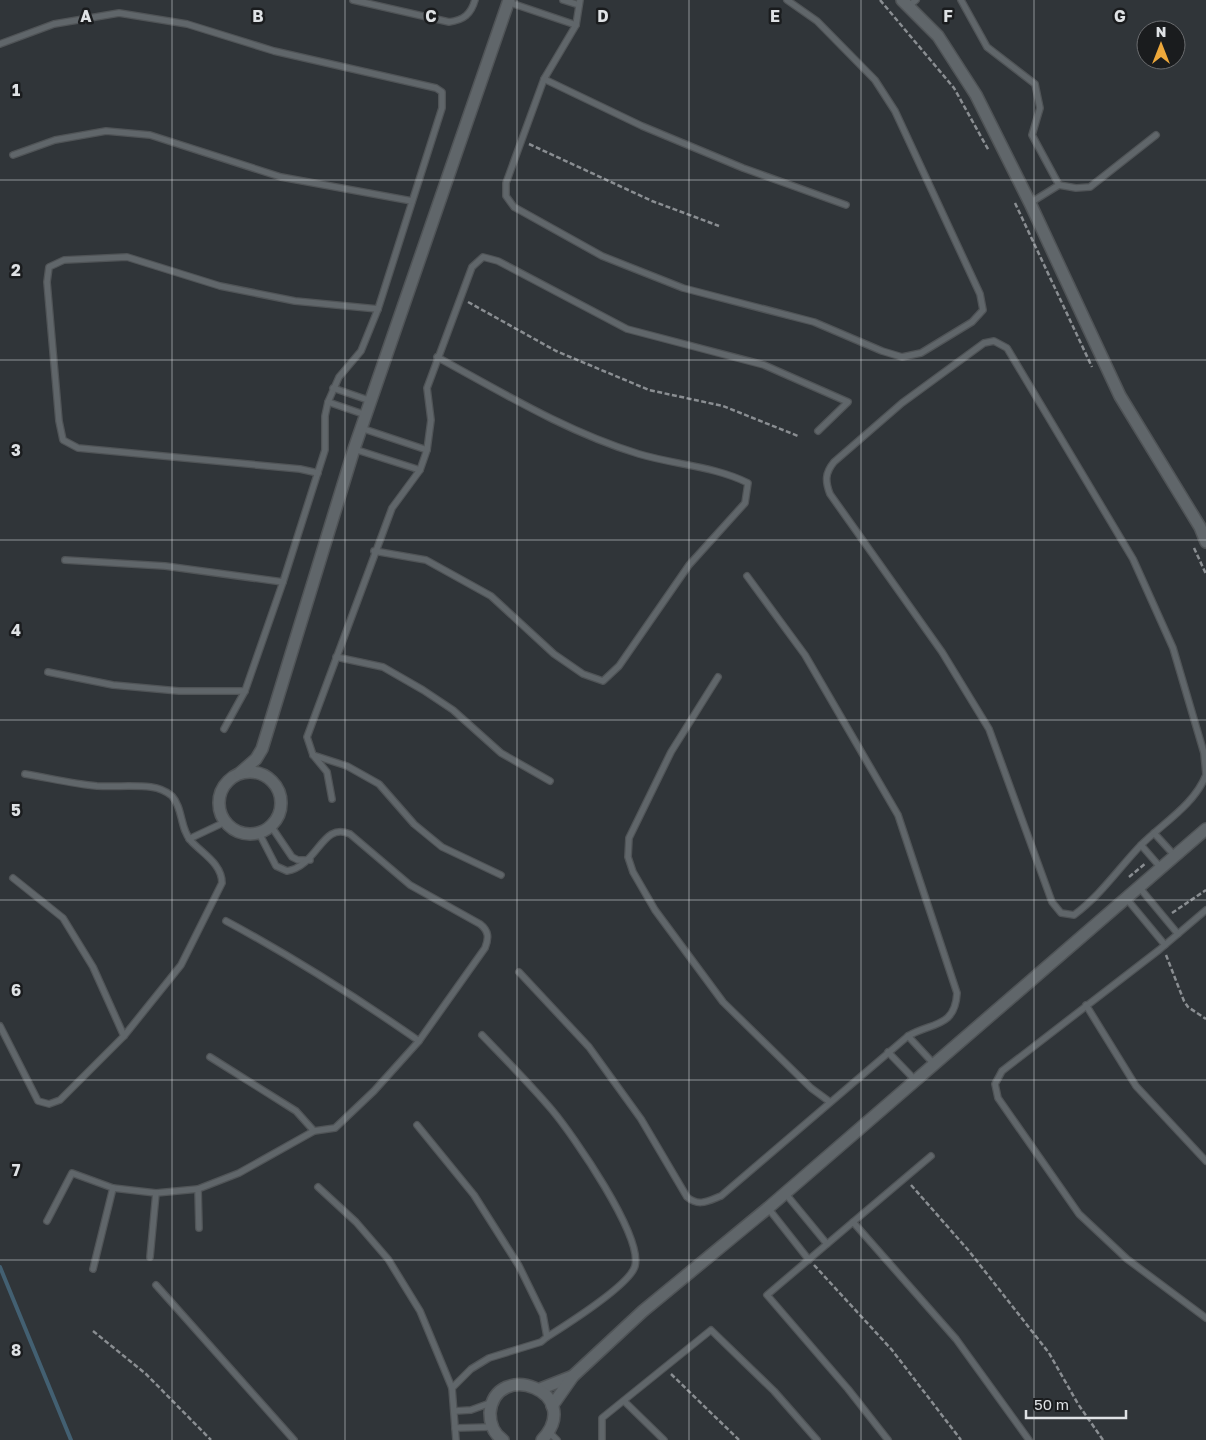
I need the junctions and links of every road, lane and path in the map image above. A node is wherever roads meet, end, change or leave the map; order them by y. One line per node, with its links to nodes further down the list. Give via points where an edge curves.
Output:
1 (354, 0): 2 (lane, via 449,22 467,16)
2 (476, 0)
3 (563, 0): 8 (lane)
4 (787, 0): 14 (lane, via 817,21 875,80 895,111 980,294 983,310 972,322 921,352 902,357 882,351 814,322 683,288 602,256 514,207 506,196 506,183)
5 (880, 0): 16 (path, via 954,88)
6 (961, 0): 17 (lane, via 987,47 1035,84 1040,108 1032,135)
7 (509, 1): 10 (lane); 28 (street)
8 (579, 2): 10 (lane)
9 (909, 2): 20 (street, via 938,36 976,95)
10 (576, 25): 12 (lane)
11 (0, 44): 19 (lane, via 54,24 119,13 187,24 274,51 436,88 442,92 442,108)
12 (544, 79): 14 (lane); 21 (lane, via 743,168)
13 (1156, 135): 17 (lane, via 1090,187)
14 (521, 140): 22 (path, via 644,197)
15 (13, 155): 19 (lane, via 55,140 106,132 150,136 280,177)
16 (992, 157)
17 (1059, 185): 20 (lane)
18 (1013, 199): 26 (path)
19 (412, 201): 24 (lane)
20 (1030, 203): 39 (street, via 1120,396)
21 (846, 205)
22 (720, 226)
23 (460, 297): 25 (lane); 32 (lane, via 472,267 483,257 498,260 627,329 764,364 848,402); 33 (path, via 556,351 649,390 723,406)
24 (378, 309): 27 (lane, via 361,350); 37 (lane, via 296,300 220,286 127,257 64,260 49,267 48,292 63,440 78,448)
25 (437, 357): 35 (lane, via 427,388 432,420); 40 (lane, via 569,428 640,454 728,473 748,483 745,503 689,565 618,666 603,681 583,674 554,654 491,596 426,560)
26 (1096, 375)
27 (333, 388): 28 (lane); 29 (lane)
28 (371, 401): 30 (street)
29 (328, 402): 30 (lane); 37 (lane, via 325,450)
30 (366, 415): 31 (street)
31 (361, 428): 34 (street); 35 (lane)
32 (818, 431)
33 (798, 436)
34 (354, 449): 36 (lane); 50 (street)
35 (426, 450): 36 (lane)
36 (420, 470): 40 (lane, via 392,508)
37 (318, 473): 44 (lane)
38 (1191, 540): 42 (path)
39 (1206, 542)
40 (374, 551): 45 (lane)
41 (65, 560): 44 (lane, via 165,566)
42 (1206, 574)
43 (747, 576): 85 (lane, via 805,655 898,814 957,993 951,1015 942,1023 923,1027)
44 (283, 582): 48 (lane)
45 (336, 658): 51 (lane, via 307,737); 56 (lane, via 382,668 423,690 453,710 501,753)
46 (48, 672): 48 (lane, via 113,685 160,690)
47 (718, 677): 91 (lane, via 671,752 629,838 628,857 655,910 723,1002 811,1088)
48 (245, 691): 49 (lane)
49 (224, 729)
50 (262, 749): 52 (street); 55 (street, via 264,765)
51 (313, 755): 57 (lane, via 327,772); 68 (lane, via 347,766 379,784 414,824 442,847)
52 (240, 773): 55 (street, via 256,772); 58 (street, via 227,781 219,794 218,809)
53 (25, 774): 63 (lane, via 97,786 165,790 173,798)
54 (1206, 774): 62 (lane, via 1200,790); 64 (lane, via 1204,753 1173,648 1133,559 1007,348 994,341 984,343 902,403 834,462 826,474 830,494 942,652 989,729 1052,902 1061,913 1074,915 1091,902)
55 (271, 779): 59 (street, via 278,789 281,806)
56 (550, 781)
57 (332, 799)
58 (225, 822): 61 (street, via 240,833); 63 (lane)
59 (271, 826): 61 (street); 66 (lane, via 292,856 298,860)
60 (1206, 829): 65 (street)
61 (259, 833): 66 (lane, via 272,860 281,869 293,870)
62 (1154, 833): 64 (lane); 65 (lane)
63 (190, 839): 84 (lane, via 217,866 222,883 181,965)
64 (1141, 845): 67 (lane)
65 (1175, 856): 67 (street)
66 (310, 860): 86 (lane, via 332,832 346,831 410,885 485,928 488,940 485,948)
67 (1161, 868): 70 (street)
68 (501, 875)
69 (13, 878): 84 (lane, via 63,918 93,967)
70 (1139, 887): 72 (street); 74 (lane)
71 (1206, 890): 74 (path)
72 (1126, 898): 77 (lane); 89 (street)
73 (1206, 910): 76 (lane)
74 (1164, 918): 76 (lane)
75 (226, 921): 86 (lane, via 293,957)
76 (1178, 934): 77 (lane)
77 (1165, 945): 78 (lane)
78 (1159, 950): 80 (lane); 81 (path, via 1170,961 1188,1007)
79 (519, 972): 91 (lane, via 589,1047 641,1119 687,1197 694,1203 721,1196)
80 (1086, 1005): 95 (lane, via 1136,1086); 111 (lane, via 1002,1071 995,1084 998,1098 1079,1214 1127,1258)
81 (1206, 1019)
82 (0, 1026): 84 (lane, via 38,1101 49,1104 60,1100)
83 (482, 1035): 113 (lane, via 553,1111 616,1204 634,1246 636,1264 630,1276 573,1321)
84 (124, 1036)
85 (908, 1036): 87 (lane); 89 (lane)
86 (419, 1041): 93 (lane, via 335,1128)
87 (888, 1052): 90 (lane); 91 (lane)
88 (210, 1057): 93 (lane, via 296,1111)
89 (934, 1064): 90 (street)
90 (915, 1080): 100 (street)
91 (830, 1102)
92 (417, 1126): 113 (lane, via 474,1195 519,1266 543,1315)
93 (314, 1131): 99 (lane, via 238,1173)
94 (931, 1156): 96 (lane)
95 (1206, 1161)
96 (905, 1178): 104 (lane); 136 (path, via 969,1250 1049,1353)
97 (318, 1187): 116 (lane, via 356,1222 388,1259 420,1310)
98 (113, 1188): 101 (lane); 103 (lane, via 72,1173); 109 (lane)
99 (198, 1189): 101 (lane); 105 (lane)
100 (785, 1193): 102 (street); 106 (lane)
101 (156, 1194): 107 (lane)
102 (768, 1208): 108 (lane); 115 (street, via 643,1311)
103 (47, 1221)
104 (853, 1222): 106 (lane); 135 (lane, via 956,1338)
105 (199, 1228)
106 (827, 1244): 108 (lane)
107 (150, 1257)
108 (809, 1260): 133 (lane, via 767,1295); 134 (path, via 892,1350)
109 (93, 1269)
110 (156, 1285): 126 (lane)
111 (1206, 1318)
112 (92, 1330): 125 (path, via 146,1374)
113 (547, 1336): 116 (lane, via 532,1346 489,1358 471,1368)
114 (664, 1368): 118 (lane); 131 (path); 132 (lane, via 711,1330 774,1391)
115 (573, 1376): 117 (street); 120 (street)
116 (452, 1388): 121 (lane)
117 (540, 1389): 119 (street, via 527,1384 514,1385 502,1391); 120 (street)
118 (624, 1401): 129 (lane, via 602,1418); 130 (lane)
119 (493, 1402): 121 (lane, via 471,1410); 122 (street)
120 (552, 1406): 124 (street, via 554,1419)
121 (455, 1411): 123 (lane)
122 (492, 1427): 123 (lane); 128 (street)
123 (455, 1428): 127 (lane)
124 (549, 1437)
125 (211, 1440)
126 (294, 1440)
127 (456, 1440)
128 (503, 1440)
129 (602, 1440)
130 (664, 1440)
131 (739, 1440)
132 (817, 1440)
133 (888, 1440)
134 (961, 1440)
135 (1029, 1440)
136 (1103, 1440)

